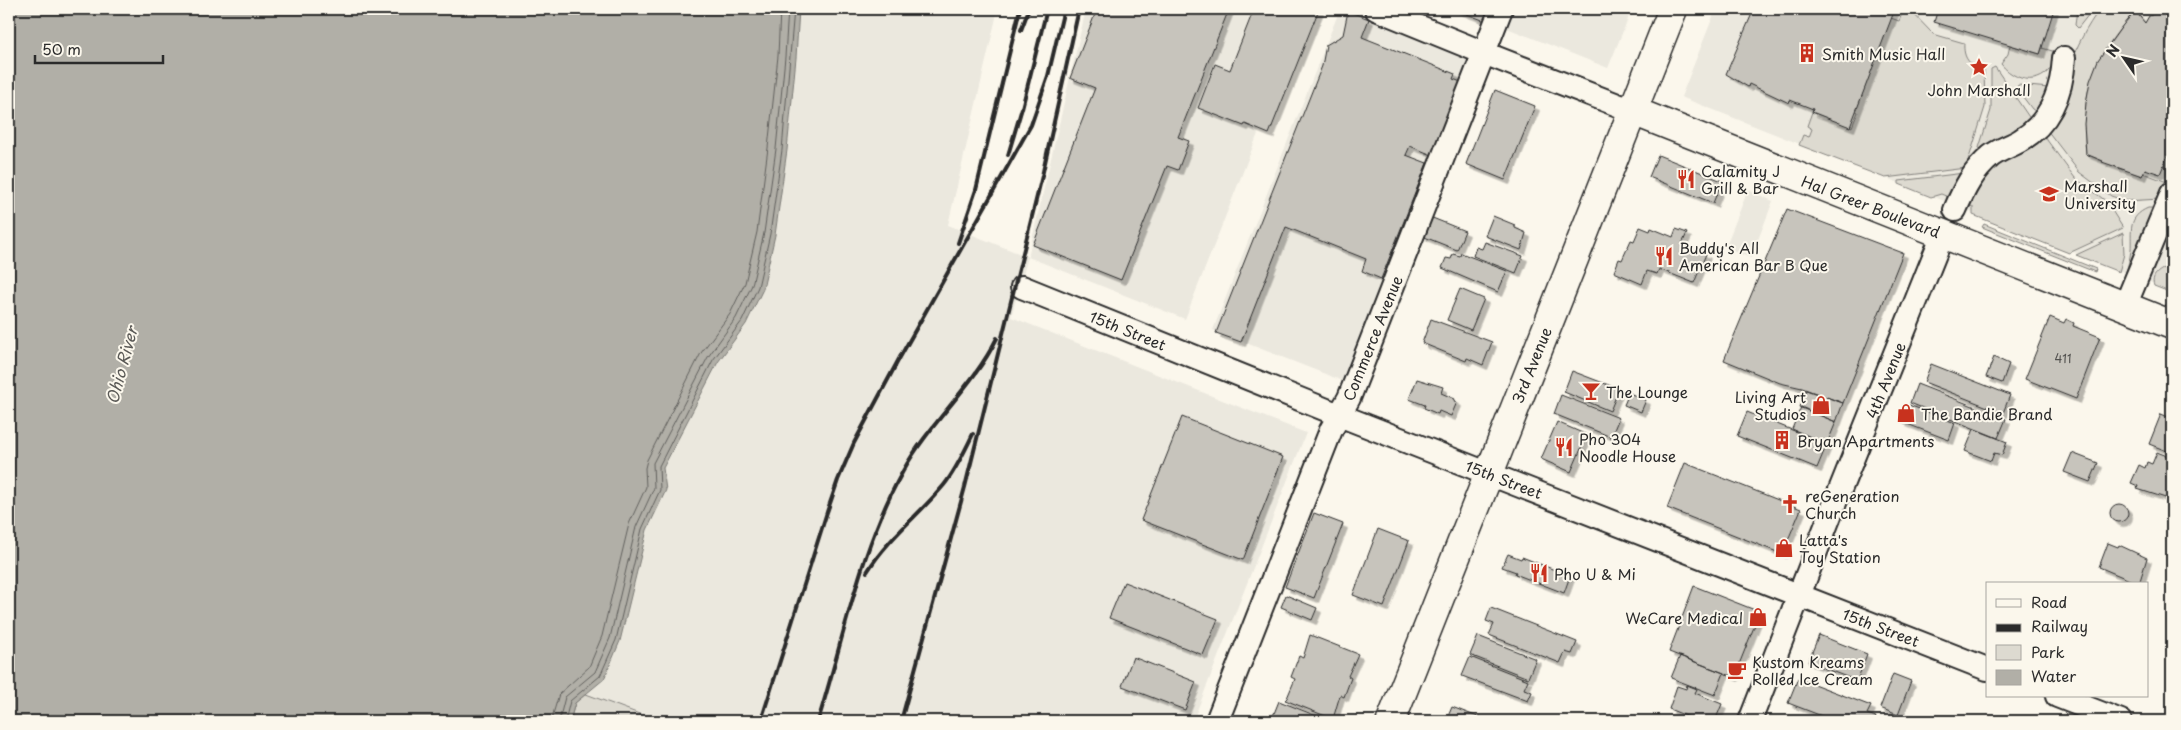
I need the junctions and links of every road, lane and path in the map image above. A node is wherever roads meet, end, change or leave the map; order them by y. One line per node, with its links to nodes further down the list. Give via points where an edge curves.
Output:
1 (1376, 9): 4 (street, Hal Greer Boulevard)
2 (1501, 9): 4 (street, Commerce Avenue)
3 (1673, 9): 6 (main road, 3rd Avenue)
4 (1484, 53): 6 (street, Hal Greer Boulevard); 13 (street, Commerce Avenue, via 1349,398)
5 (2064, 58): 8 (street, via 2060,89 2046,118 2024,139 1981,165 1968,181)
6 (1633, 110): 9 (main road, Hal Greer Boulevard); 14 (main road, 3rd Avenue)
7 (2172, 193): 11 (street)
8 (1955, 210)
9 (1943, 234): 11 (main road, Hal Greer Boulevard); 15 (street, 4th Avenue)
10 (1022, 287): 13 (street, 15th Street)
11 (2125, 306): 12 (main road, Hal Greer Boulevard)
12 (2172, 325)
13 (1339, 415): 14 (street, 15th Street); 18 (street, Commerce Avenue, via 1330,430)
14 (1489, 473): 15 (street, 15th Street); 19 (main road, 3rd Avenue)
15 (1800, 595): 16 (street, 15th Street); 20 (street, 4th Avenue)
16 (1986, 669)
17 (2062, 698): 21 (street)
18 (1216, 721)
19 (1391, 721)
20 (1750, 721)
21 (2121, 721)

